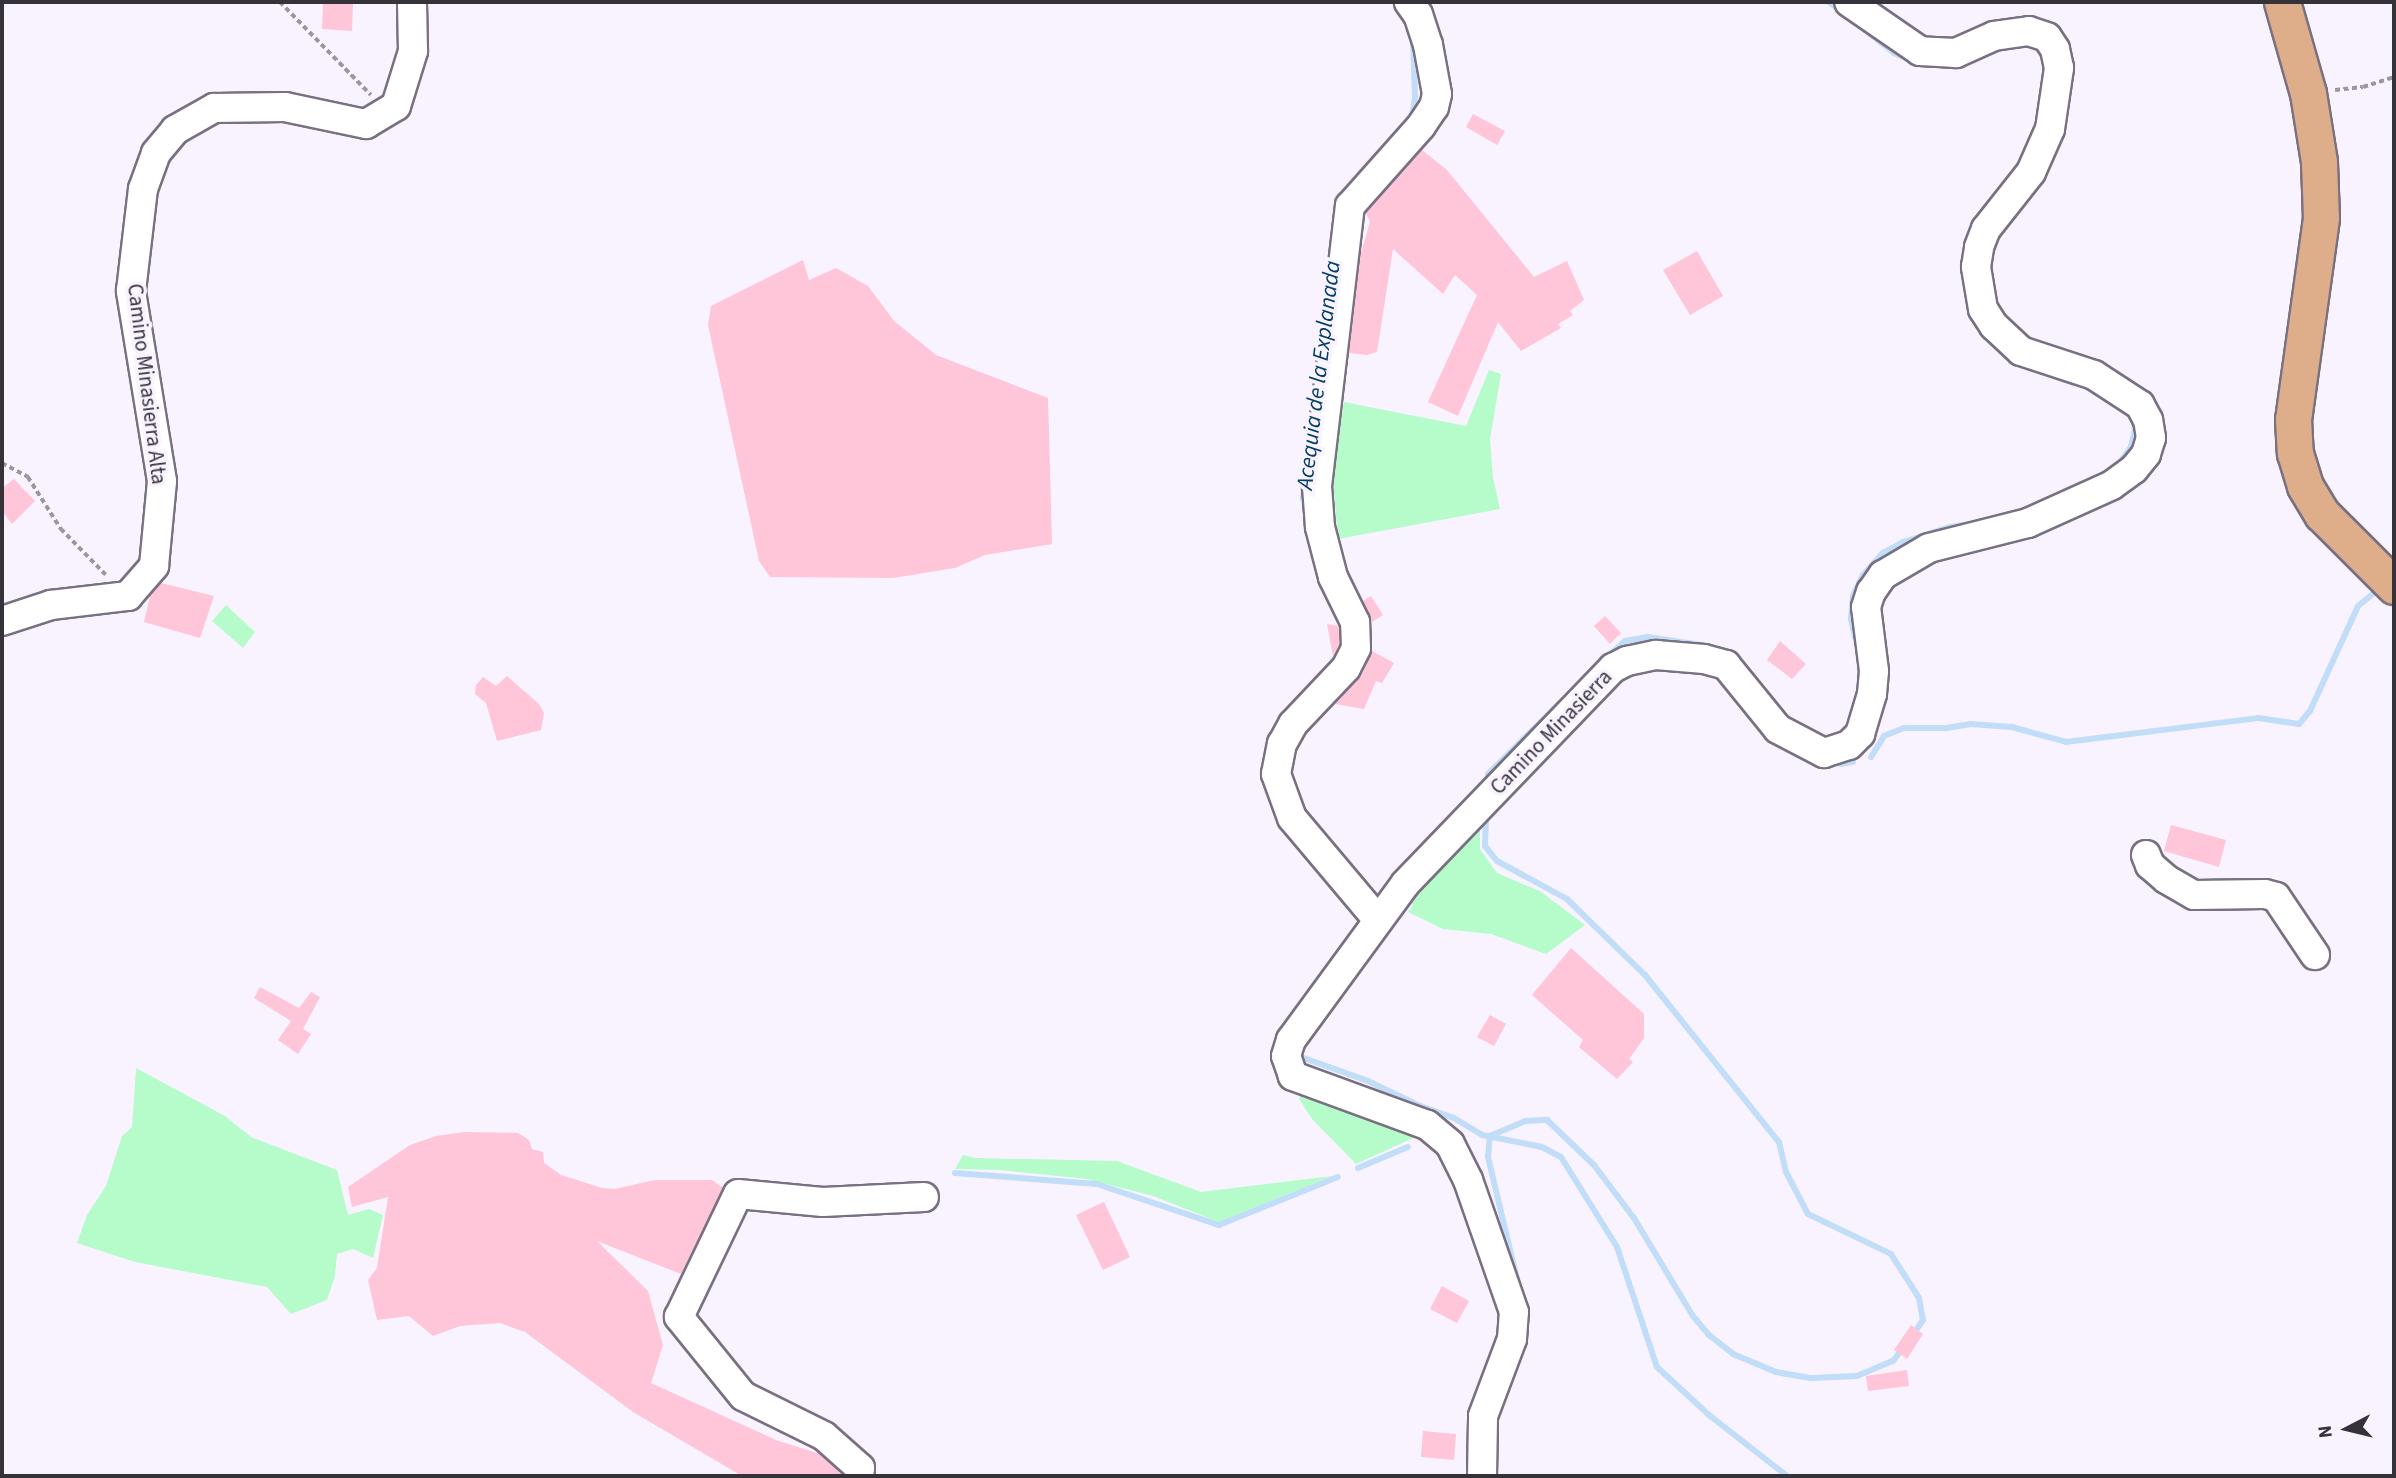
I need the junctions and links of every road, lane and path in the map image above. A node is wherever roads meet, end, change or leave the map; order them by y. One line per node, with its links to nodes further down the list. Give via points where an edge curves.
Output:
1 (280, 2): 8 (path)
2 (412, 2): 8 (street, via 413,51 396,106)
3 (1409, 2): 14 (street, via 1428,45 1437,94 1421,126 1350,206 1317,486 1320,527 1333,577 1356,622 1356,648 1346,668 1293,724 1282,744 1276,774 1292,818)
4 (1849, 2): 14 (street, Camino Minasierra, via 1920,51 1956,53 1994,36 2029,31 2046,37 2055,49 2059,68 2050,129 2031,172 1986,229 1976,267 1983,309 2021,351 2094,375 2140,405 2151,438 2146,454 2112,485 2028,523 1929,548 1882,575 1866,607 1874,671 1872,694 1860,734 1849,745 1824,753 1778,729 1726,665 1680,655 1627,661 1613,668 1580,700 1405,884)
5 (2282, 2): 7 (main road)
6 (2394, 77): 7 (path, via 2363,87)
7 (2308, 93): 10 (main road, via 2319,162 2321,218 2293,419 2295,453 2305,486 2322,514)
8 (387, 111): 11 (street, Camino Minasierra Alta, via 366,124 285,107 214,108 175,130 156,153 143,189 131,291 162,481 154,566)
9 (2, 463): 11 (path, via 28,477 61,529)
10 (2394, 586)
11 (128, 596): 12 (street, via 51,605)
12 (2, 621)
13 (2146, 855): 15 (street, via 2166,879 2194,895 2276,897)
14 (1378, 920): 18 (street, Camino Minasierra, via 1291,1040 1286,1056 1293,1076 1427,1125 1450,1144 1468,1180 1514,1312 1512,1339 1483,1416)
15 (2315, 955)
16 (925, 1197): 17 (street, via 823,1202 738,1194 679,1317 743,1396 824,1436 860,1468)
17 (859, 1476)
18 (1482, 1476)

